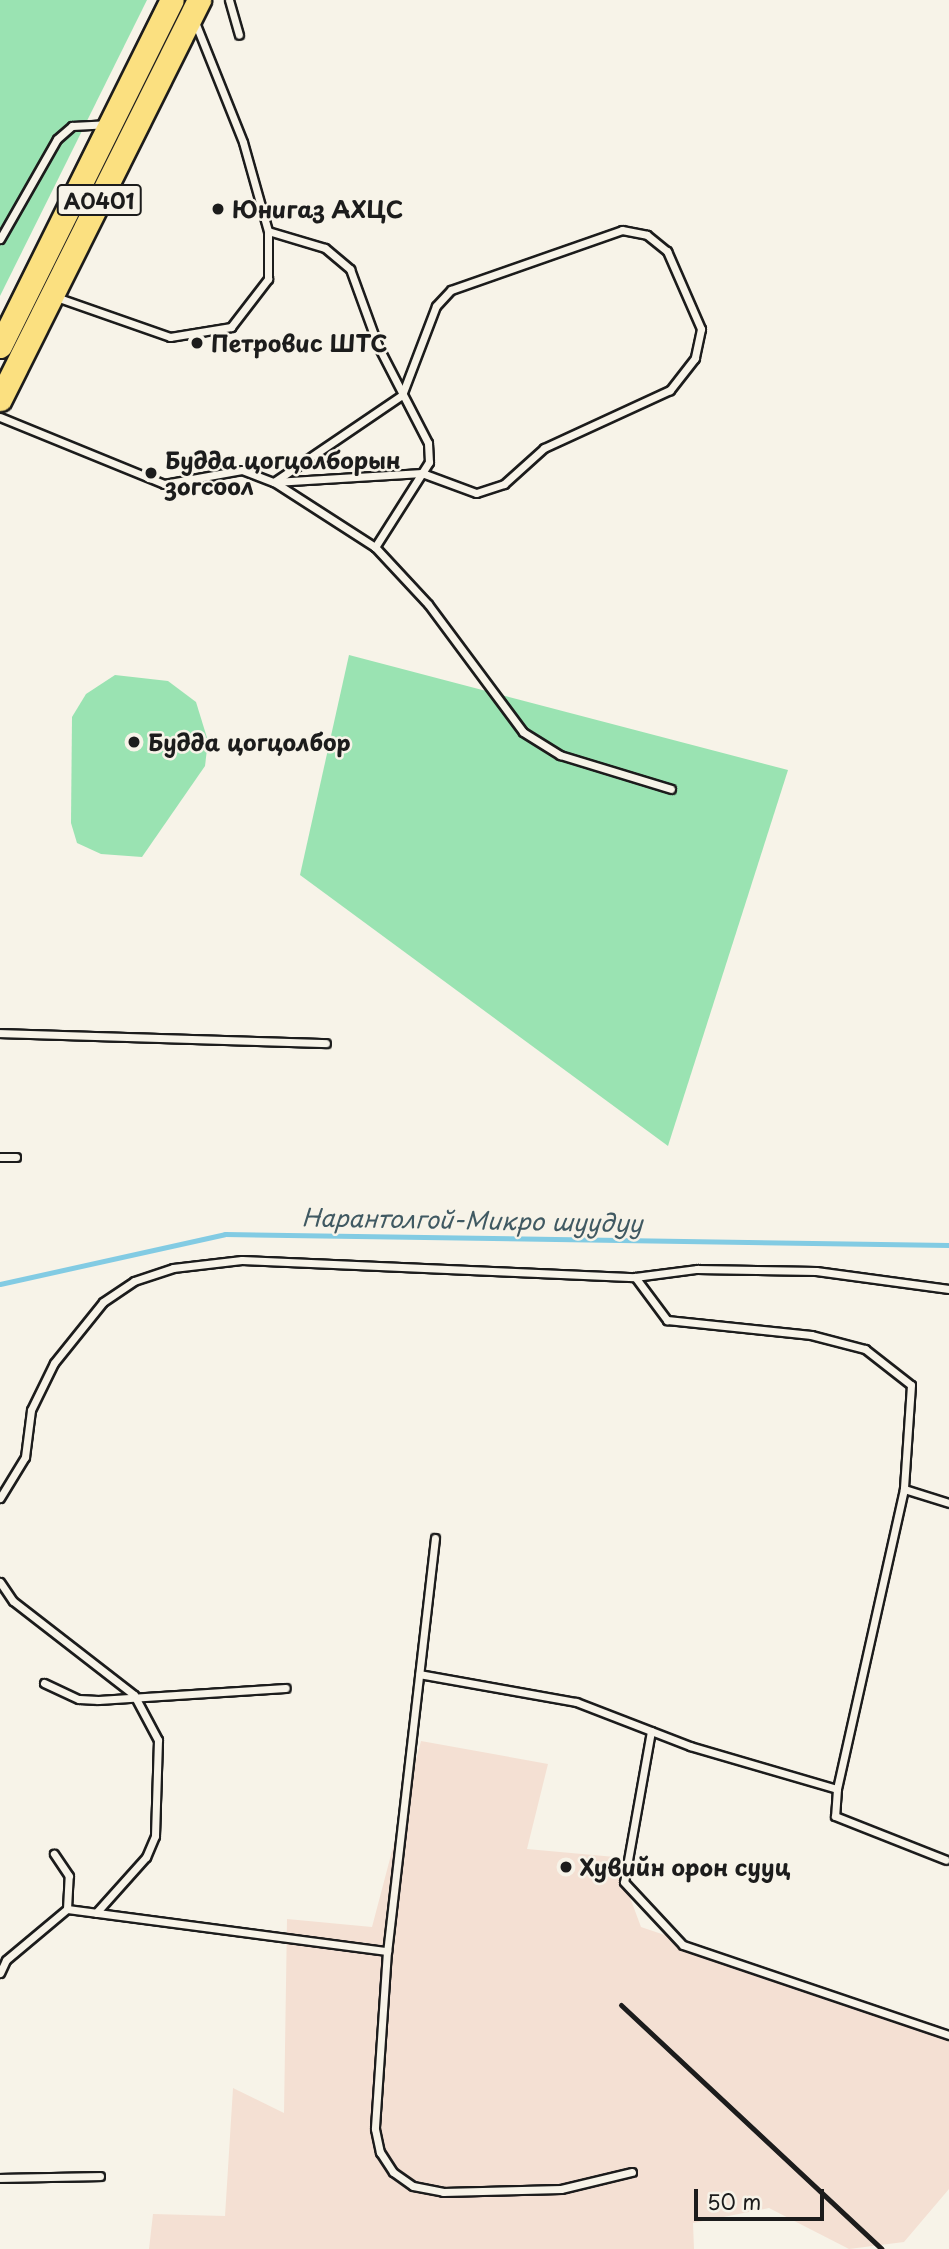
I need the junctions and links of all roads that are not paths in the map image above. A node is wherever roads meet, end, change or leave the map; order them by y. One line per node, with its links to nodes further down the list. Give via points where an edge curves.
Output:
1 (172, 0): 5 (highway, A0401)
2 (229, 0): 4 (lane)
3 (195, 7): 6 (lane, via 243,142); 8 (highway, A0401)
4 (239, 35)
5 (111, 124): 7 (lane, via 72,126 57,139); 9 (highway, A0401)
6 (268, 231): 8 (lane, via 268,279 231,327 170,337); 10 (lane, via 325,248 350,269)
7 (0, 239)
8 (52, 295): 11 (highway, A0401)
9 (1, 342)
10 (402, 395): 13 (lane, via 428,443); 13 (lane, via 436,306 451,290 622,230 647,235 667,251 701,329 695,358 670,390 544,448 504,484 475,493); 14 (lane)
11 (0, 399)
12 (0, 417): 14 (lane, via 163,484 242,470)
13 (422, 473): 14 (lane); 15 (lane)
14 (274, 482): 15 (lane)
15 (375, 547): 16 (lane, via 428,604 523,732 560,755)
16 (671, 789)
17 (0, 1033): 18 (lane)
18 (326, 1043)
19 (0, 1157): 20 (lane)
20 (16, 1157)
21 (635, 1277): 22 (lane, via 697,1269 816,1271); 23 (lane, via 667,1320 811,1335 865,1349 894,1371 911,1385); 24 (lane, via 242,1259 134,1281 103,1301 54,1363 30,1410 22,1465)
22 (949, 1289)
23 (904, 1489): 25 (lane); 33 (lane)
24 (0, 1498)
25 (949, 1503)
26 (435, 1538): 28 (lane)
27 (0, 1582): 31 (lane, via 13,1601)
28 (419, 1674): 32 (lane, via 576,1702); 38 (lane)
29 (44, 1683): 31 (lane, via 79,1699)
30 (286, 1688): 31 (lane)
31 (134, 1695): 37 (lane, via 158,1740 155,1836 146,1857)
32 (651, 1731): 33 (lane); 40 (lane, via 624,1882 683,1945)
33 (836, 1789): 35 (lane, via 835,1816)
34 (54, 1854): 36 (lane, via 69,1876)
35 (946, 1860)
36 (67, 1909): 37 (lane); 39 (lane, via 6,1959)
37 (96, 1913): 38 (lane)
38 (387, 1951): 41 (lane, via 375,2129 393,2172 413,2186 443,2192 561,2189)
39 (0, 1973)
40 (949, 2035)
41 (632, 2172)
42 (100, 2176): 43 (lane)
43 (0, 2178)

